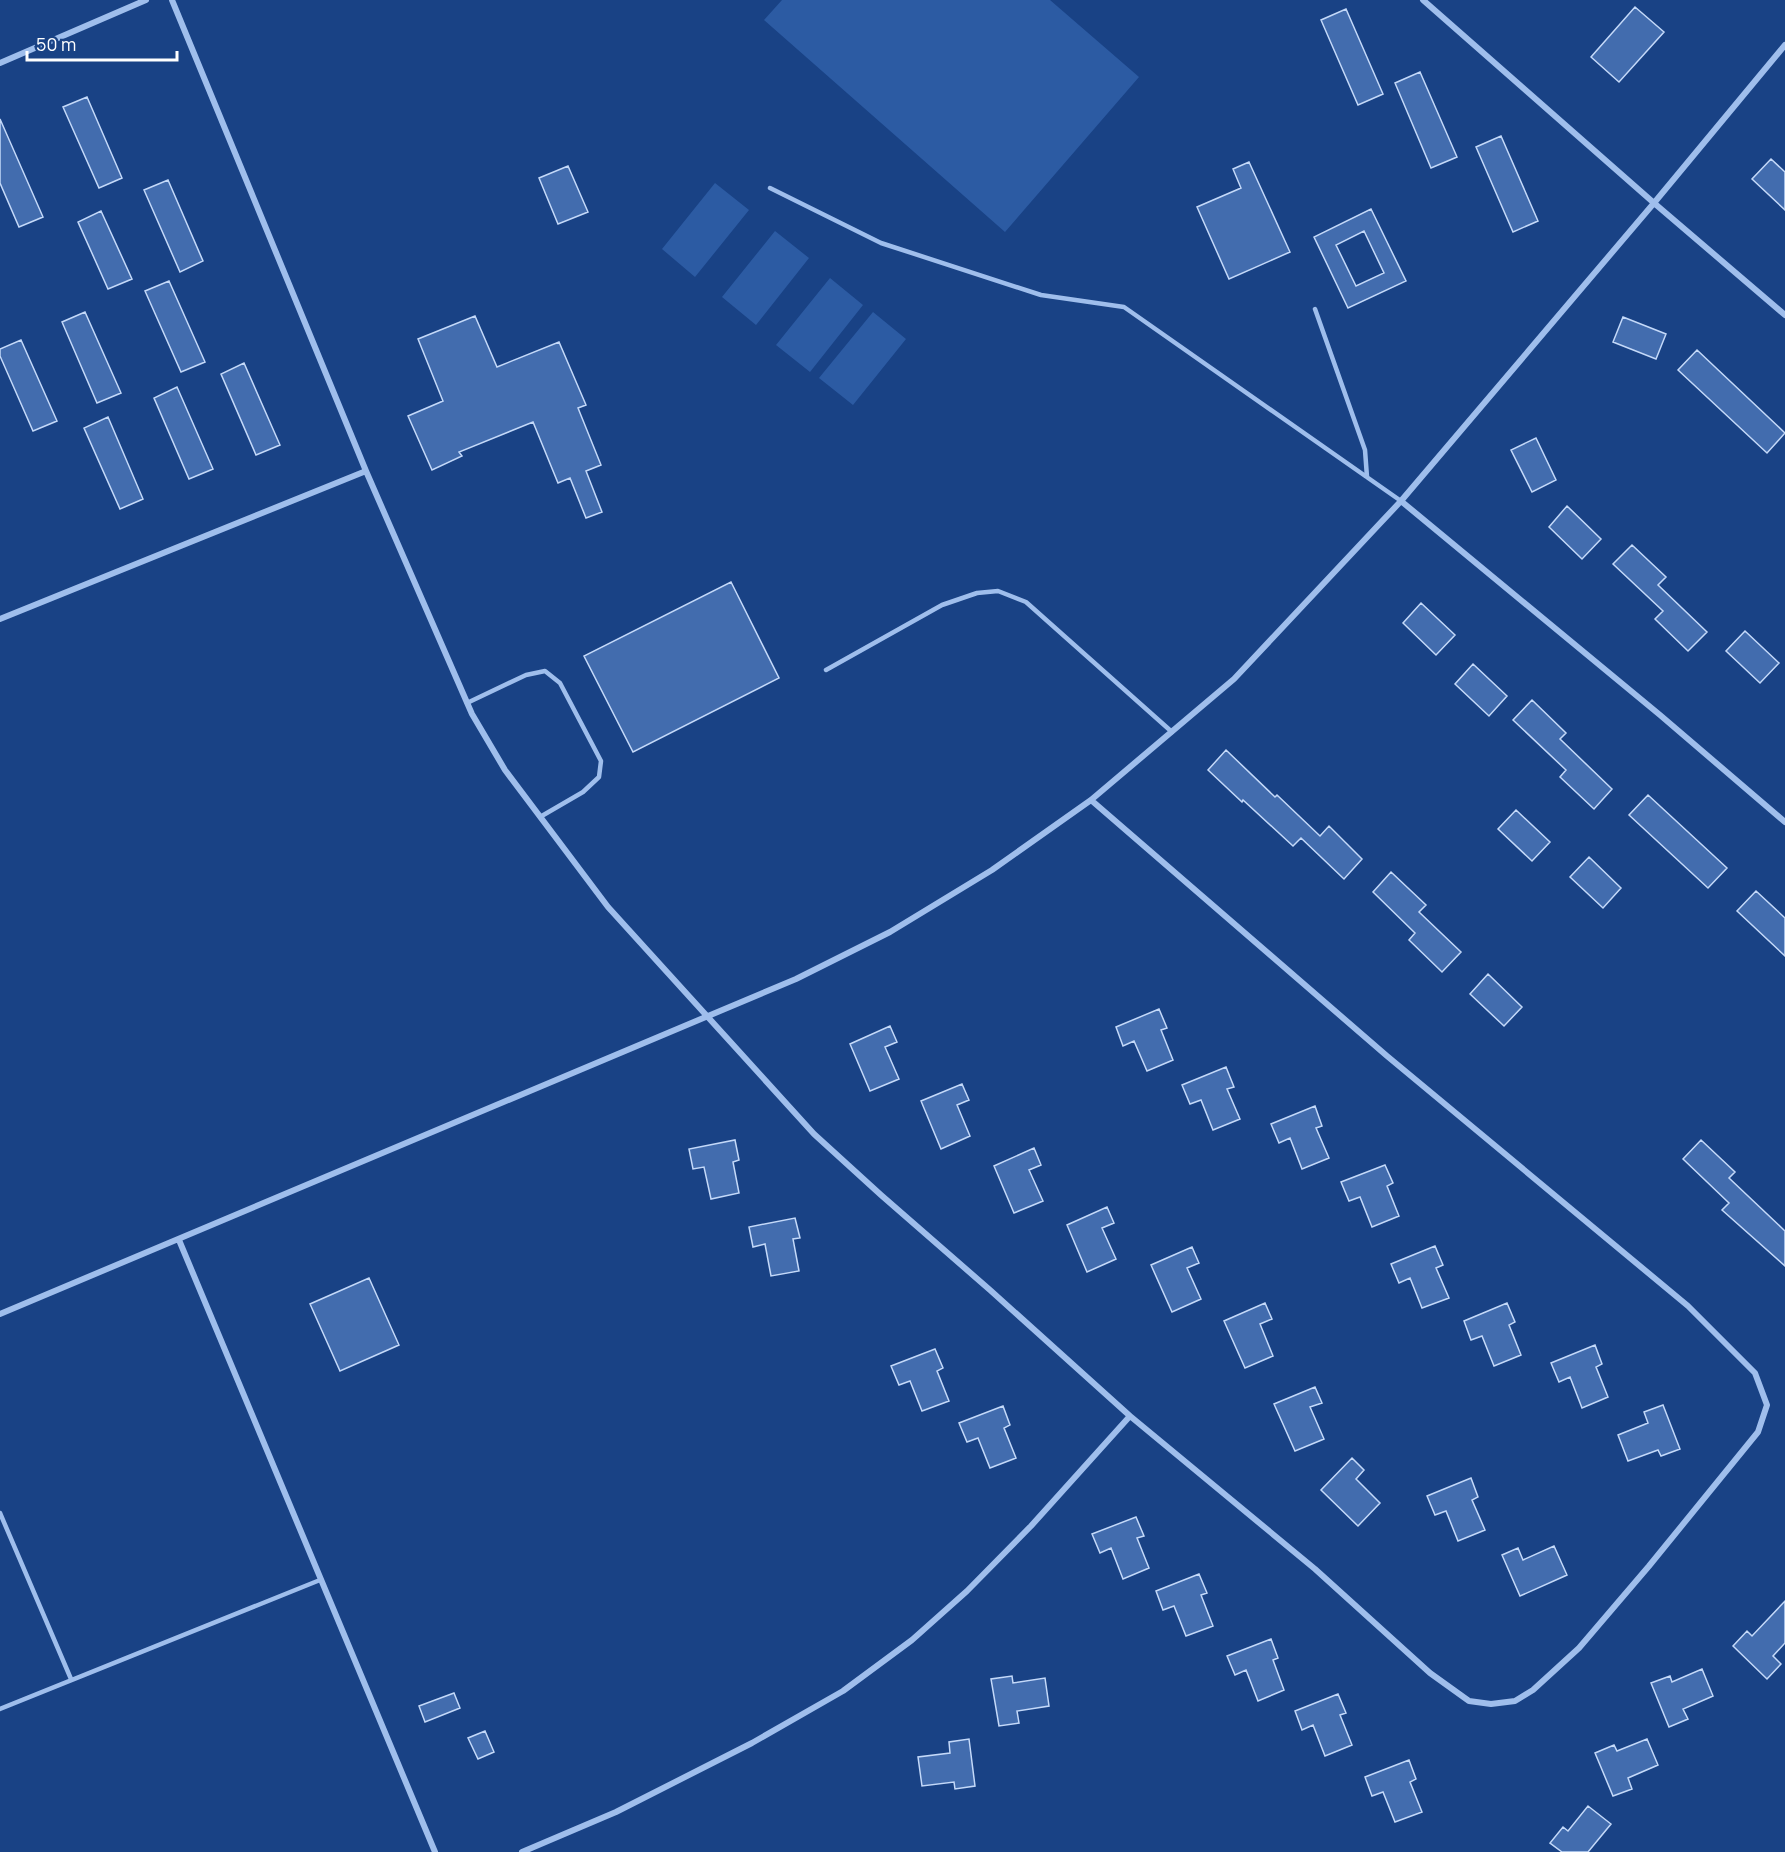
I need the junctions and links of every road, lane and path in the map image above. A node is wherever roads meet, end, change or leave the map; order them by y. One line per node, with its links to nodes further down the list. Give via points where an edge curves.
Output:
1 (146, 0): 5 (street)
2 (172, 0): 10 (street)
3 (1423, 0): 7 (street)
4 (1785, 45): 7 (street)
5 (0, 63)
6 (770, 188): 11 (lane, via 881,243 1041,295 1124,307)
7 (1654, 203): 9 (street); 12 (street)
8 (1315, 309): 11 (lane, via 1365,450)
9 (1785, 315)
10 (366, 471): 13 (street); 15 (street)
11 (1367, 477): 12 (lane)
12 (1401, 501): 16 (street, via 1234,679); 19 (street)
13 (0, 619)
14 (826, 670): 16 (lane, via 942,604 998,591 1026,602)
15 (467, 703): 18 (street, via 505,770); 18 (lane, via 526,675 545,671 560,683 600,761 599,777 583,792)
16 (1172, 732): 17 (street)
17 (1091, 800): 20 (street, via 992,870 890,932); 23 (street, via 1388,1056 1688,1306 1755,1373 1767,1406 1758,1432 1579,1648 1533,1690 1515,1701 1491,1704 1469,1701 1430,1673 1315,1569)
18 (540, 817): 20 (street, via 608,907)
19 (1785, 822)
20 (708, 1017): 21 (street); 23 (street, via 822,1142)
21 (179, 1240): 22 (street); 25 (street)
22 (0, 1314)
23 (1130, 1416): 29 (street, via 967,1591 912,1640 843,1691 752,1743 616,1812)
24 (0, 1513): 26 (lane)
25 (320, 1580): 26 (lane); 28 (street)
26 (71, 1679): 27 (lane)
27 (0, 1709)
28 (435, 1852)
29 (522, 1852)

